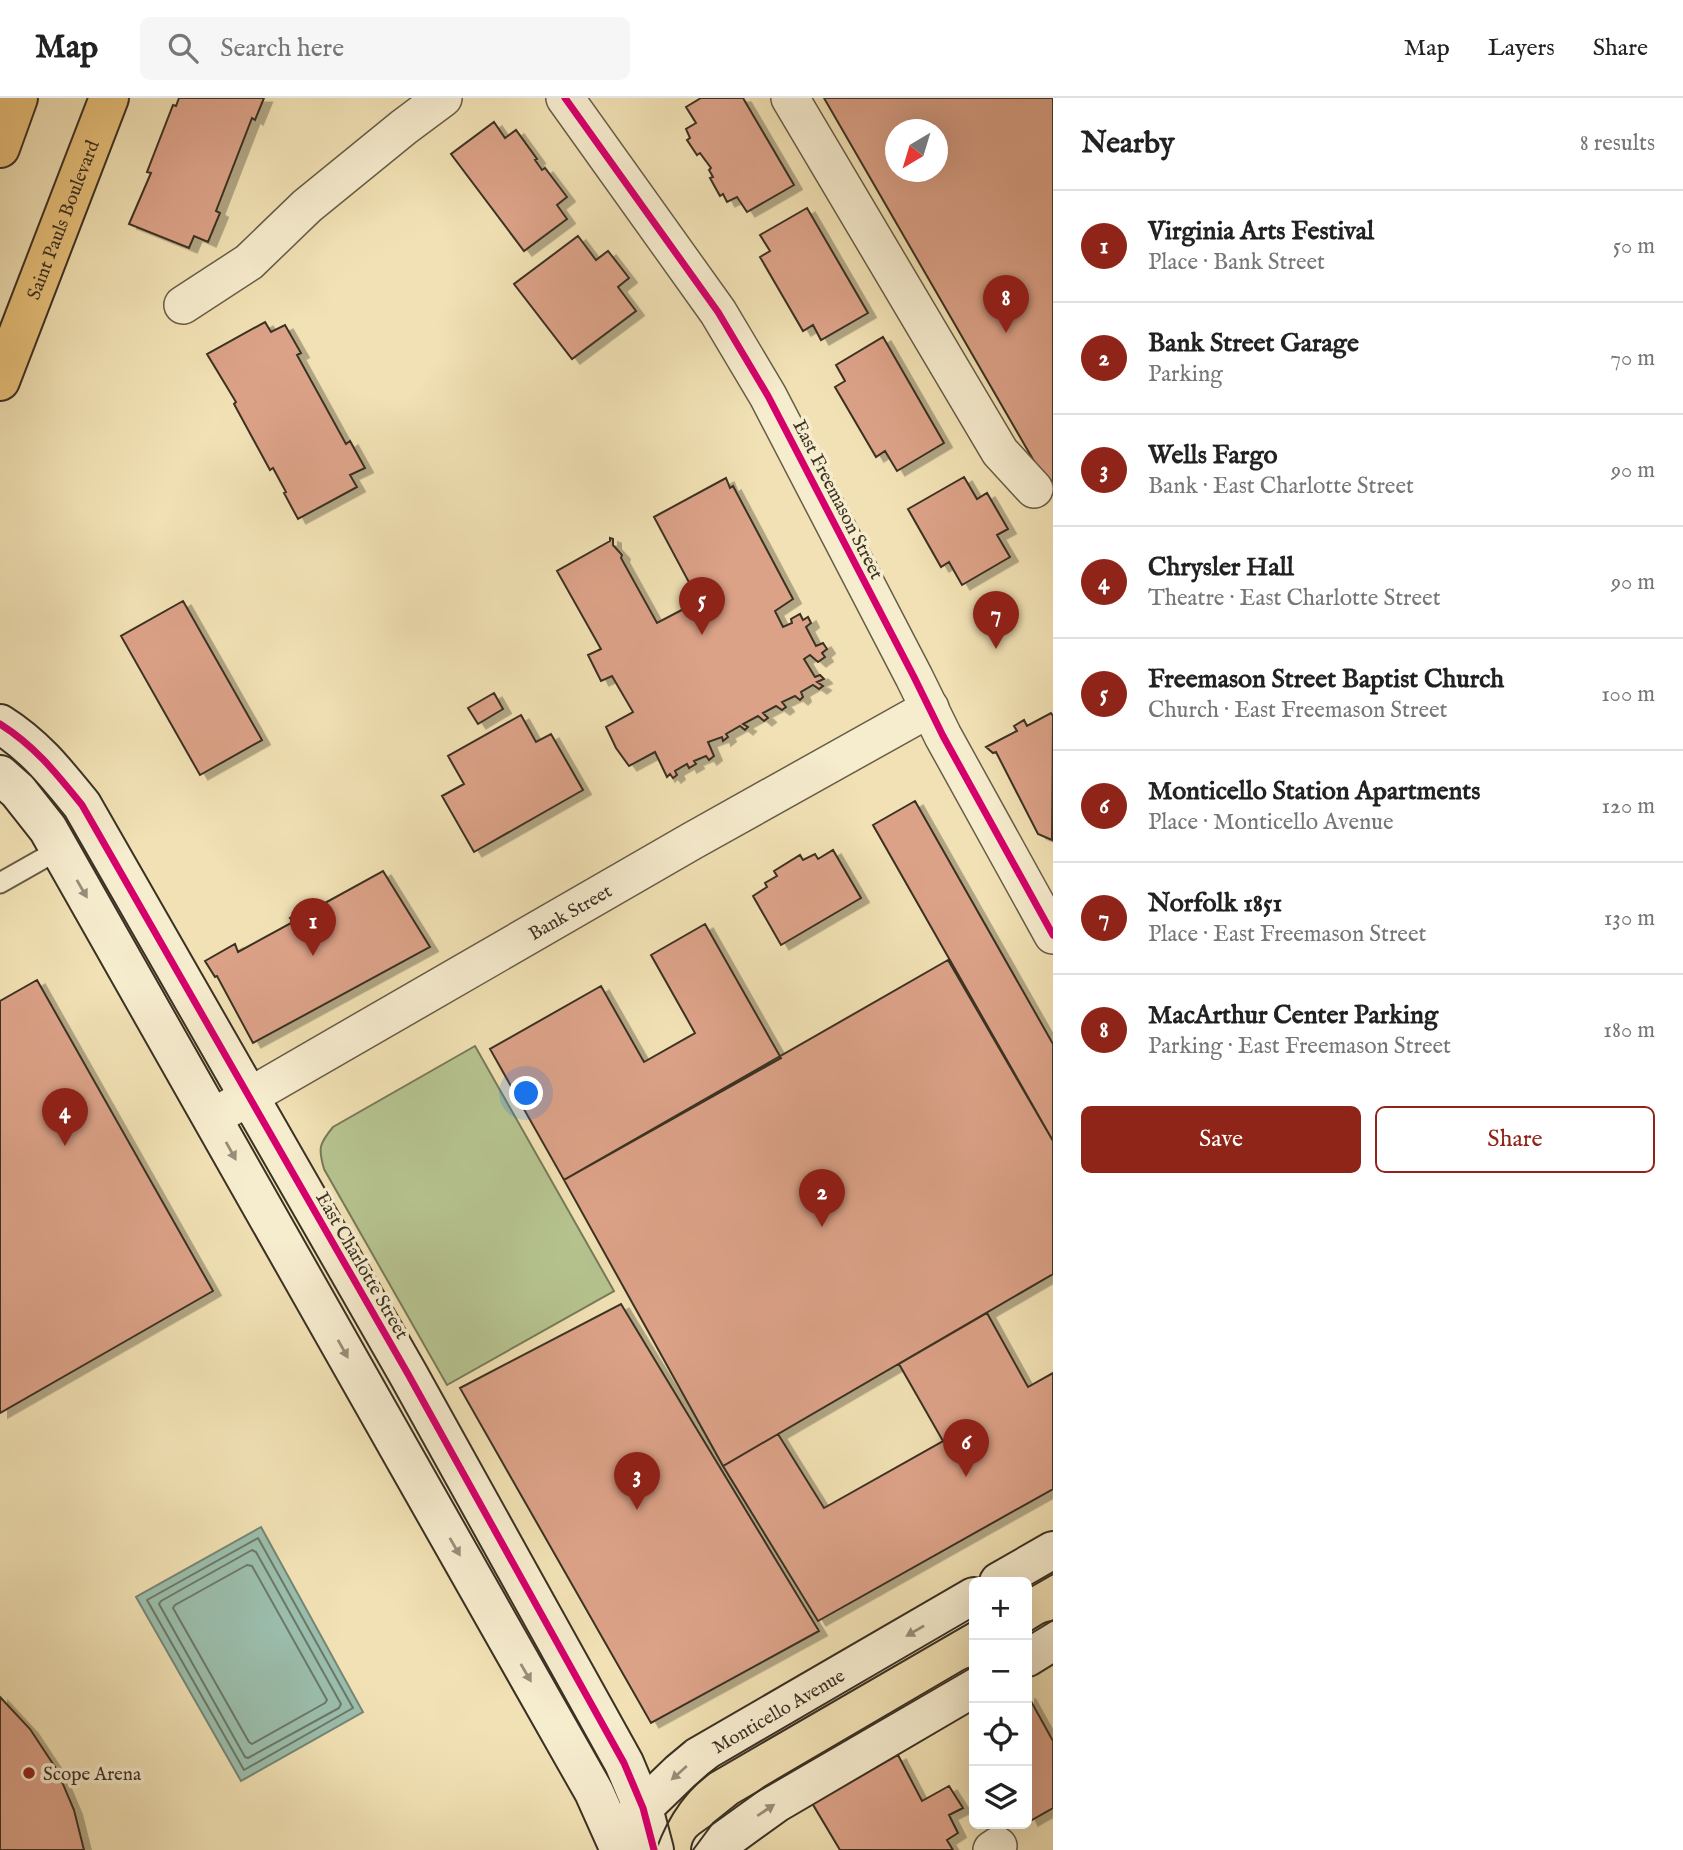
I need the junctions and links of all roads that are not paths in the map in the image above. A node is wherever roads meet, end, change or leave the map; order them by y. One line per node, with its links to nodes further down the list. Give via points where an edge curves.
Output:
1 (18, 98): 6 (main road)
2 (109, 98): 8 (main road, Saint Pauls Boulevard)
3 (443, 98): 7 (street, via 307,206 249,262)
4 (565, 98): 10 (street, East Freemason Street, via 725,324 768,396)
5 (790, 98): 9 (street, via 1000,452)
6 (0, 148)
7 (183, 304)
8 (0, 381)
9 (1034, 489)
10 (930, 708): 15 (street, East Freemason Street); 16 (street, Bank Street)
11 (0, 724): 16 (street, East Charlotte Street, via 48,762 82,805)
12 (0, 775): 13 (street, via 34,809)
13 (60, 849): 14 (lane); 17 (street, one-way to 17)
14 (0, 883)
15 (1053, 935)
16 (248, 1097): 17 (street, Bank Street); 24 (street, East Charlotte Street, via 604,1726)
17 (212, 1118): 25 (street, one-way to 25, via 588,1781)
18 (1053, 1551): 19 (street)
19 (1008, 1577)
20 (969, 1600): 24 (street, Monticello Avenue, one-way to 24, via 698,1757)
21 (1053, 1642): 22 (street)
22 (1032, 1654)
23 (969, 1690): 27 (street, one-way to 23, via 776,1804)
24 (643, 1808): 25 (street, Monticello Avenue); 26 (street, East Charlotte Street)
25 (612, 1845)
26 (654, 1850)
27 (711, 1850)

